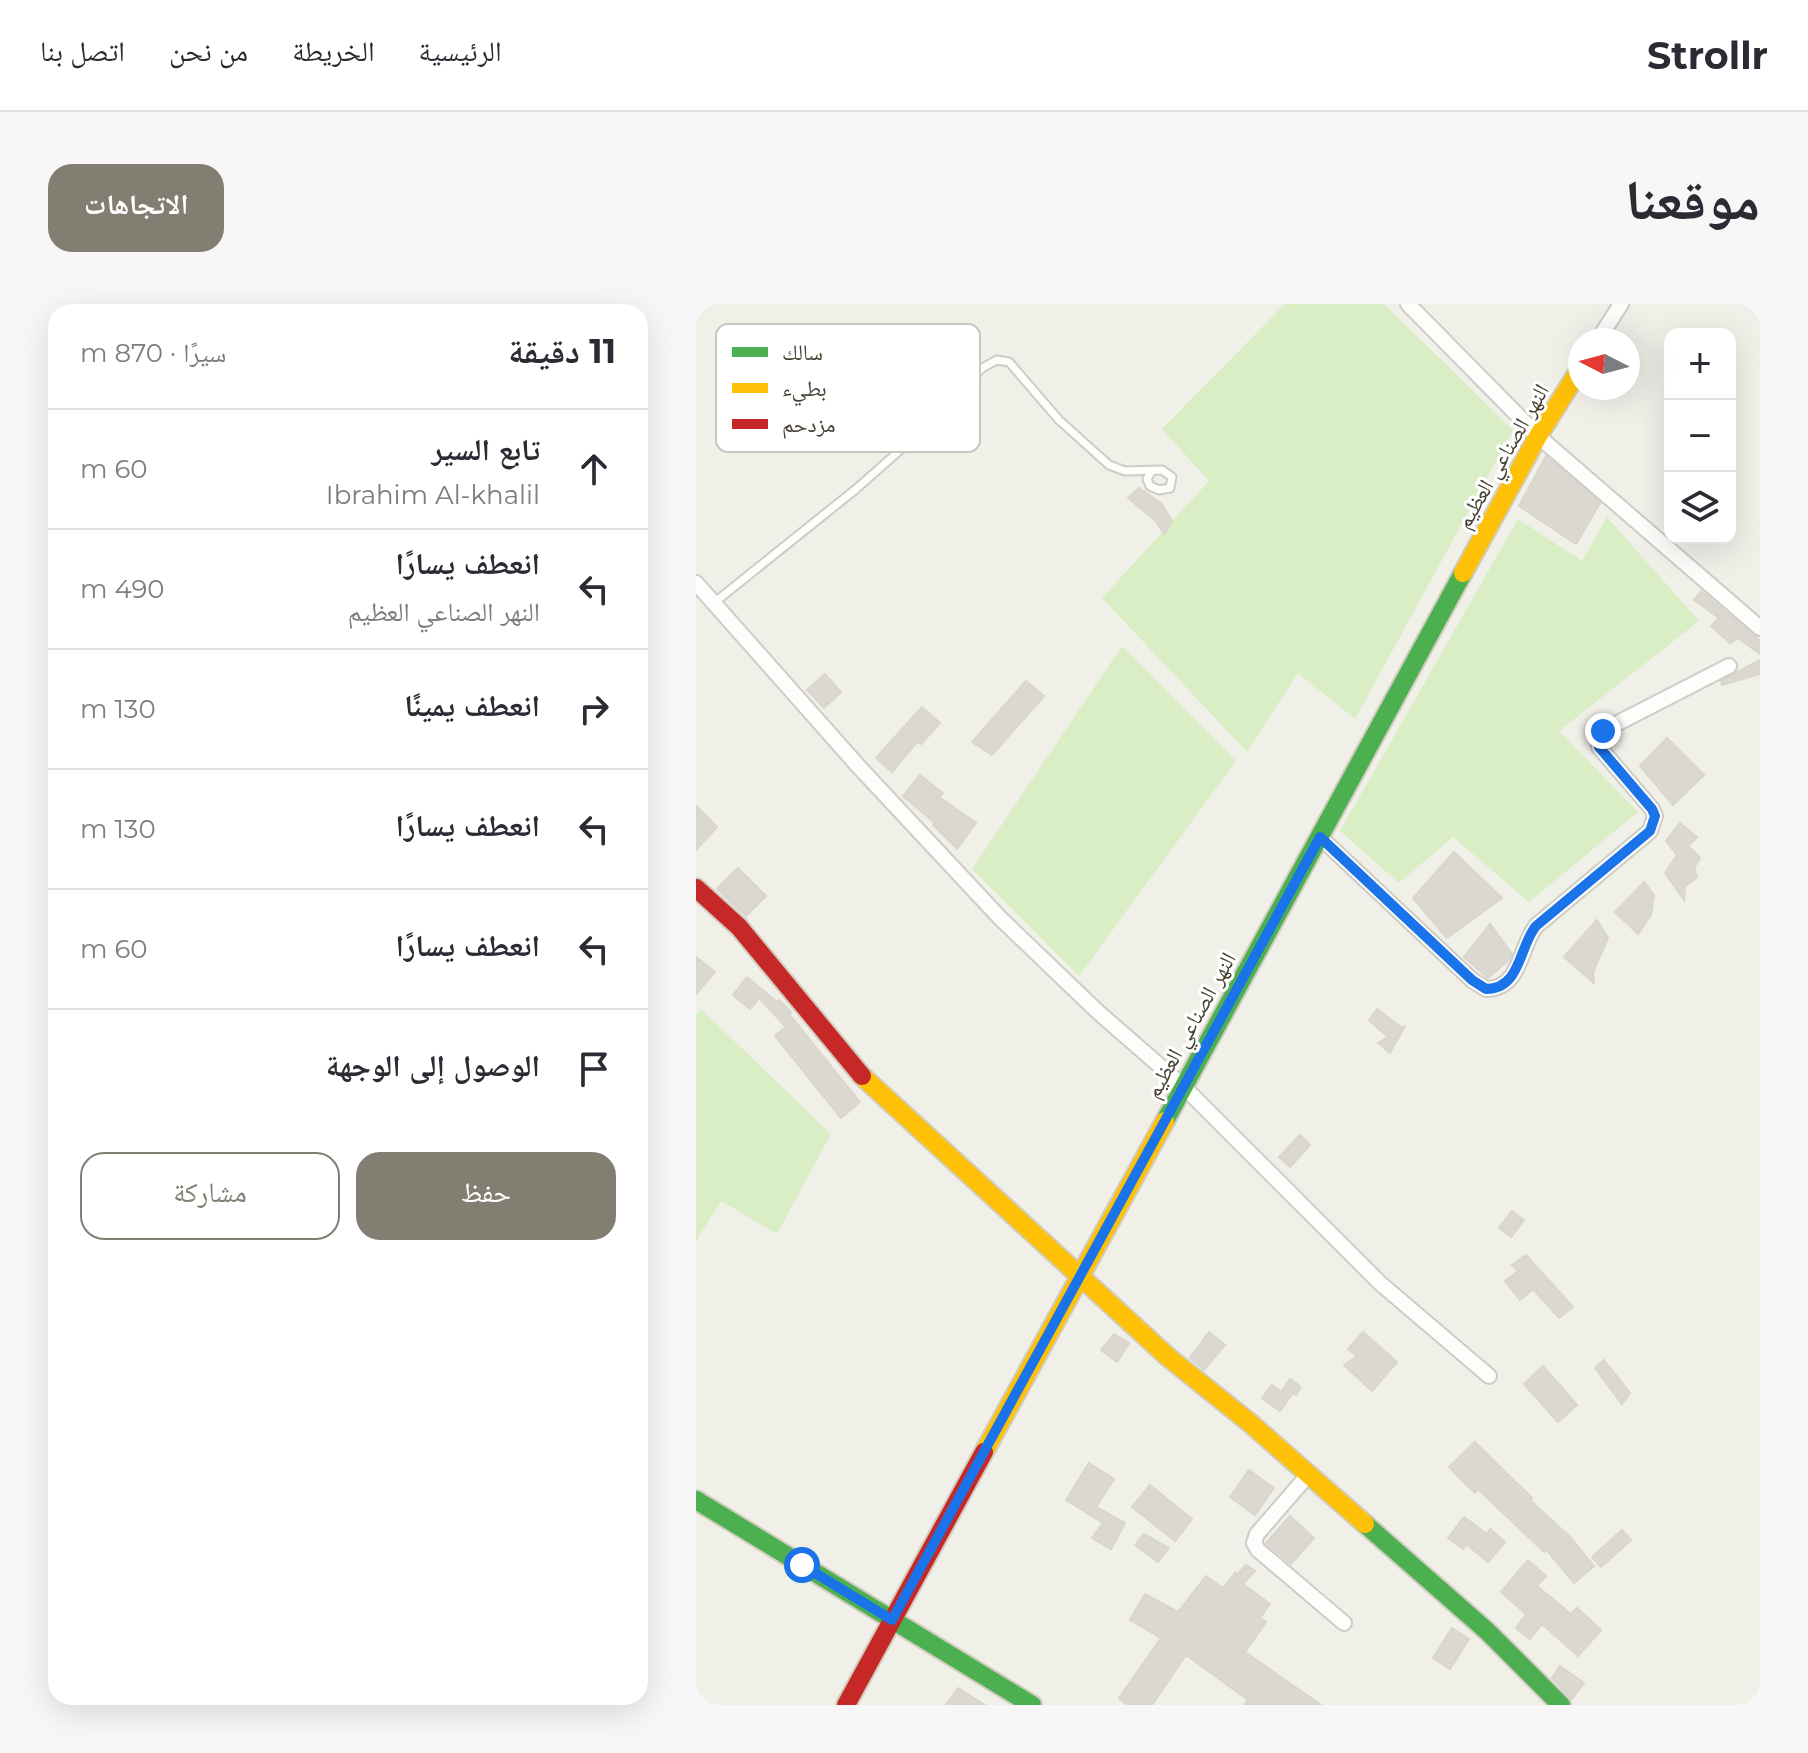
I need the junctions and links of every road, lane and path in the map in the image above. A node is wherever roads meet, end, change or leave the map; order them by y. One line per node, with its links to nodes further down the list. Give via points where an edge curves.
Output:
1 (1408, 304): 6 (street)
2 (1621, 304): 3 (street)
3 (1606, 328)
4 (980, 373): 8 (lane, via 992,361 1003,360 1109,465)
5 (1568, 388): 6 (street, النهر الصناعي العظيم)
6 (1538, 436): 11 (street); 13 (street, النهر الصناعي العظيم)
7 (898, 452): 10 (lane)
8 (1151, 472)
9 (696, 583): 10 (street)
10 (715, 602): 15 (street, via 947,863 1098,1012)
11 (1760, 628)
12 (1729, 666): 13 (street, via 1600,736 1599,747 1652,809 1654,824 1536,926 1516,970 1501,986 1486,989 1472,980)
13 (1320, 837): 15 (street, النهر الصناعي العظيم)
14 (696, 888): 16 (street, via 739,927 853,1067)
15 (1184, 1087): 16 (street, النهر الصناعي العظيم); 17 (street, via 1381,1284)
16 (1079, 1277): 18 (street); 20 (street, النهر الصناعي العظيم)
17 (1489, 1376)
18 (1309, 1474): 21 (street, via 1254,1543); 24 (street, via 1487,1631)
19 (696, 1500): 20 (street)
20 (892, 1620): 22 (street, النهر الصناعي العظيم); 23 (street)
21 (1344, 1623)
22 (846, 1705)
23 (1032, 1705)
24 (1561, 1705)

